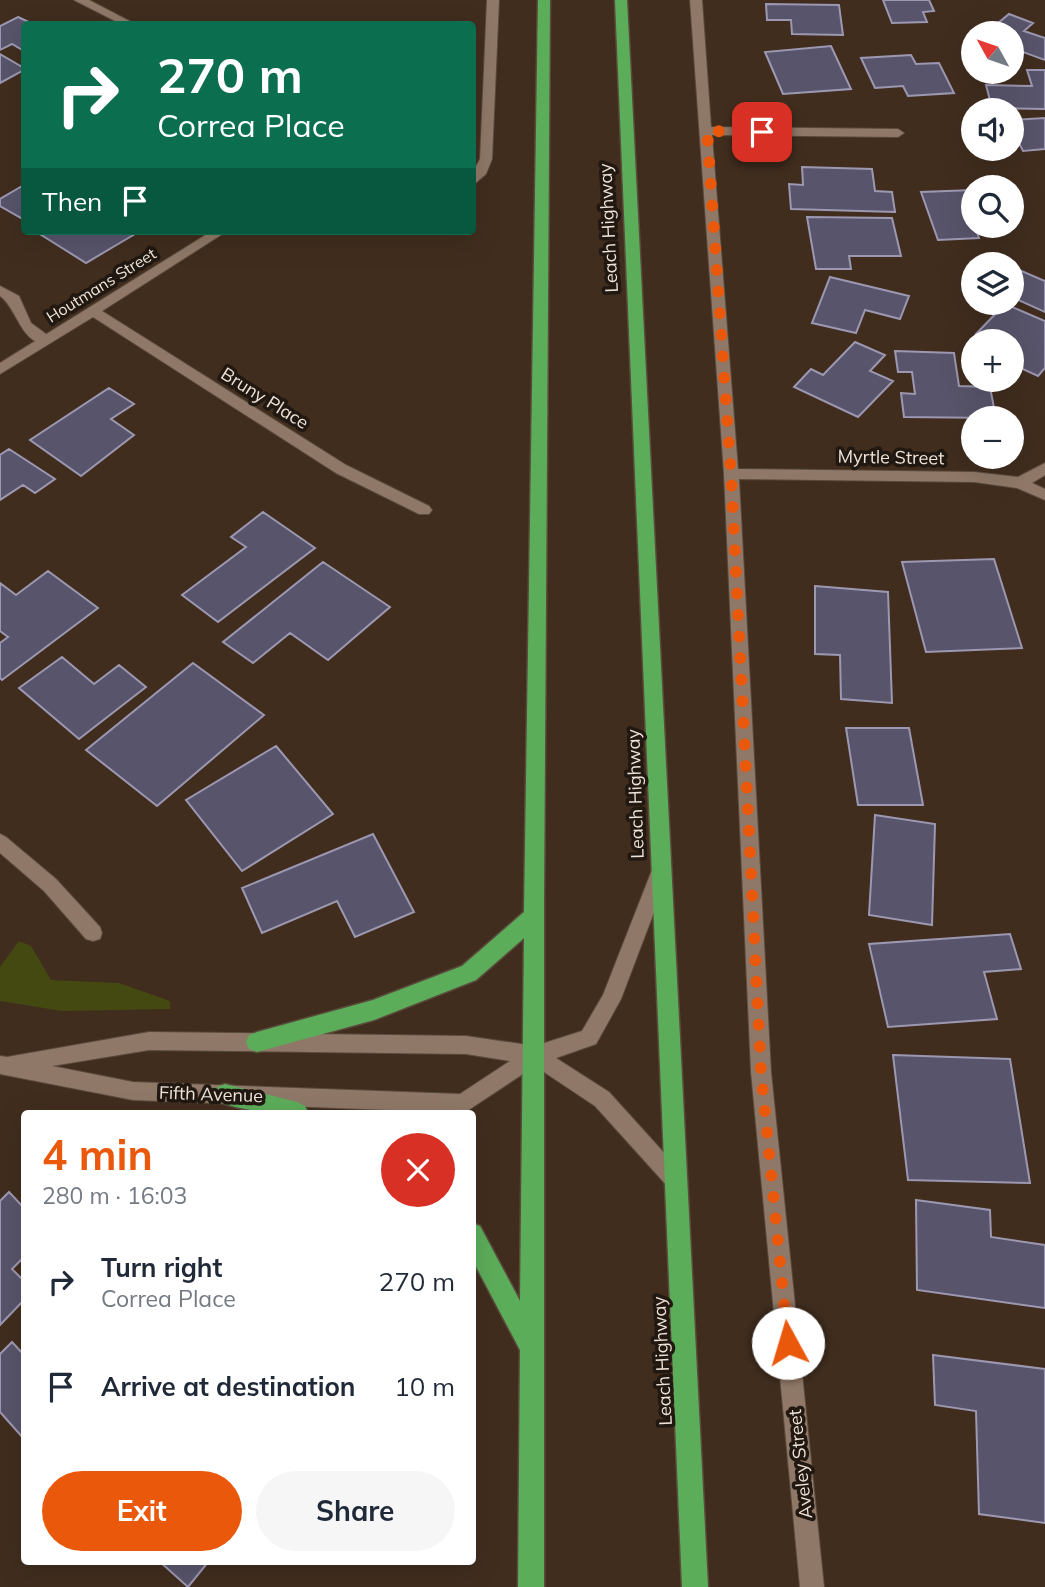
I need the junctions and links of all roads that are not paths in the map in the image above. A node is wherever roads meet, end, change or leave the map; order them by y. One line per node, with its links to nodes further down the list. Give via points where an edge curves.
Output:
1 (80, 0): 6 (street)
2 (493, 0): 9 (street, via 486,159)
3 (544, 0): 22 (highway)
4 (621, 0): 21 (highway, Leach Highway)
5 (696, 0): 7 (street, Aveley Street)
6 (123, 21)
7 (707, 131): 8 (street); 16 (street, Aveley Street)
8 (898, 133)
9 (476, 178)
10 (214, 235): 12 (street, Houtmans Street)
11 (0, 290): 13 (street, via 14,299 25,325)
12 (92, 310): 13 (street, Houtmans Street); 19 (street, Bruny Place, via 341,469)
13 (45, 340): 14 (street, Houtmans Street)
14 (0, 369)
15 (1045, 468): 17 (street)
16 (731, 474): 17 (street, Myrtle Street, via 974,477); 33 (street, Aveley Street, via 761,1072)
17 (1020, 483): 18 (street, Myrtle Street)
18 (1045, 495)
19 (424, 510)
20 (0, 842): 23 (street, via 50,885)
21 (661, 870): 25 (street, Fifth Avenue, via 611,999 589,1038); 28 (highway, Leach Highway)
22 (534, 916): 24 (highway, via 469,973 374,1010); 25 (highway)
23 (93, 933)
24 (257, 1042): 25 (street, Fifth Avenue, via 466,1045); 26 (street, Fifth Avenue, via 149,1041 0,1065 133,1091)
25 (534, 1055): 26 (street, Fifth Avenue, via 463,1104); 28 (street, Fifth Avenue, via 602,1099); 30 (highway)
26 (225, 1094): 27 (highway)
27 (286, 1110)
28 (677, 1182): 32 (highway, Leach Highway)
29 (476, 1242): 30 (highway)
30 (533, 1350): 31 (highway)
31 (531, 1587)
32 (695, 1587)
33 (812, 1587)

